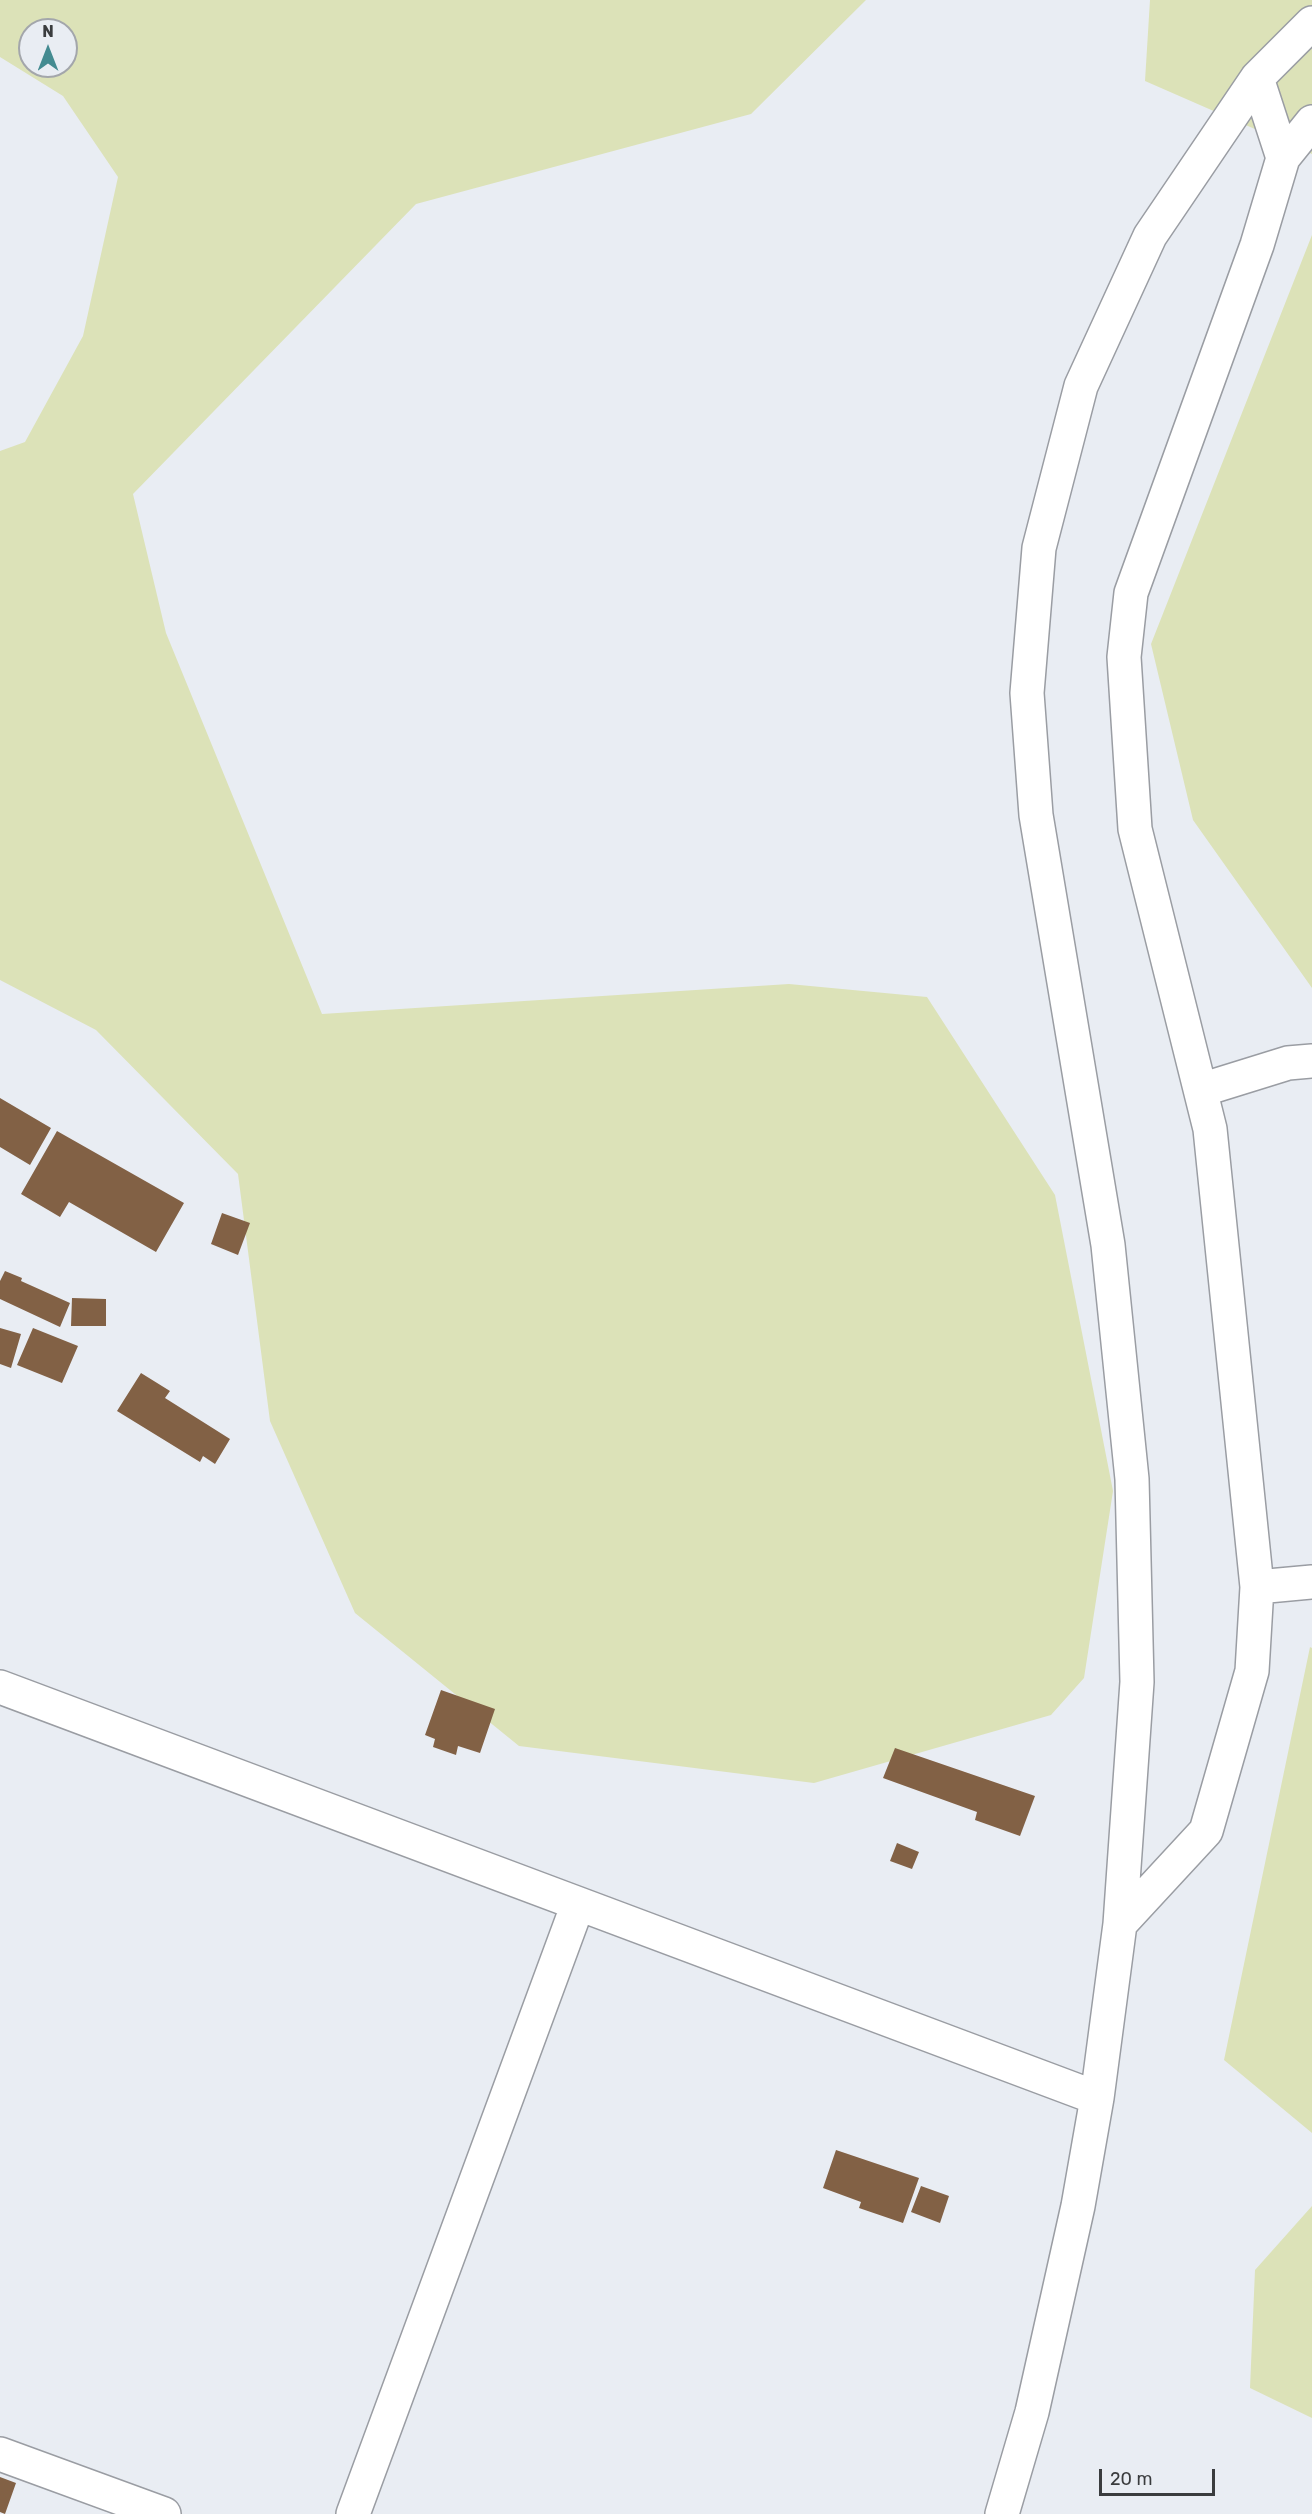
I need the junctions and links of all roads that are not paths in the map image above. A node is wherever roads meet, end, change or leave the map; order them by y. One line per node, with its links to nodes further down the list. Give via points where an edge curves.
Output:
1 (1312, 23): 2 (street)
2 (1257, 78): 4 (street); 11 (street, via 1150,236 1082,387 1039,548 1027,693 1036,815 1108,1245 1132,1479 1137,1682)
3 (1312, 122): 4 (street)
4 (1283, 158): 6 (street, via 1257,245 1131,593 1124,657 1135,830)
5 (1312, 1061): 6 (street, via 1288,1063)
6 (1201, 1090): 8 (street, via 1210,1129)
7 (1312, 1582): 8 (street)
8 (1257, 1587): 11 (street, via 1252,1671 1206,1831)
9 (0, 1687): 10 (street)
10 (578, 1904): 12 (street); 15 (street)
11 (1119, 1924): 12 (street)
12 (1097, 2098): 16 (street, via 1078,2206 1032,2412)
13 (0, 2454): 14 (street)
14 (164, 2514)
15 (353, 2514)
16 (1002, 2514)

